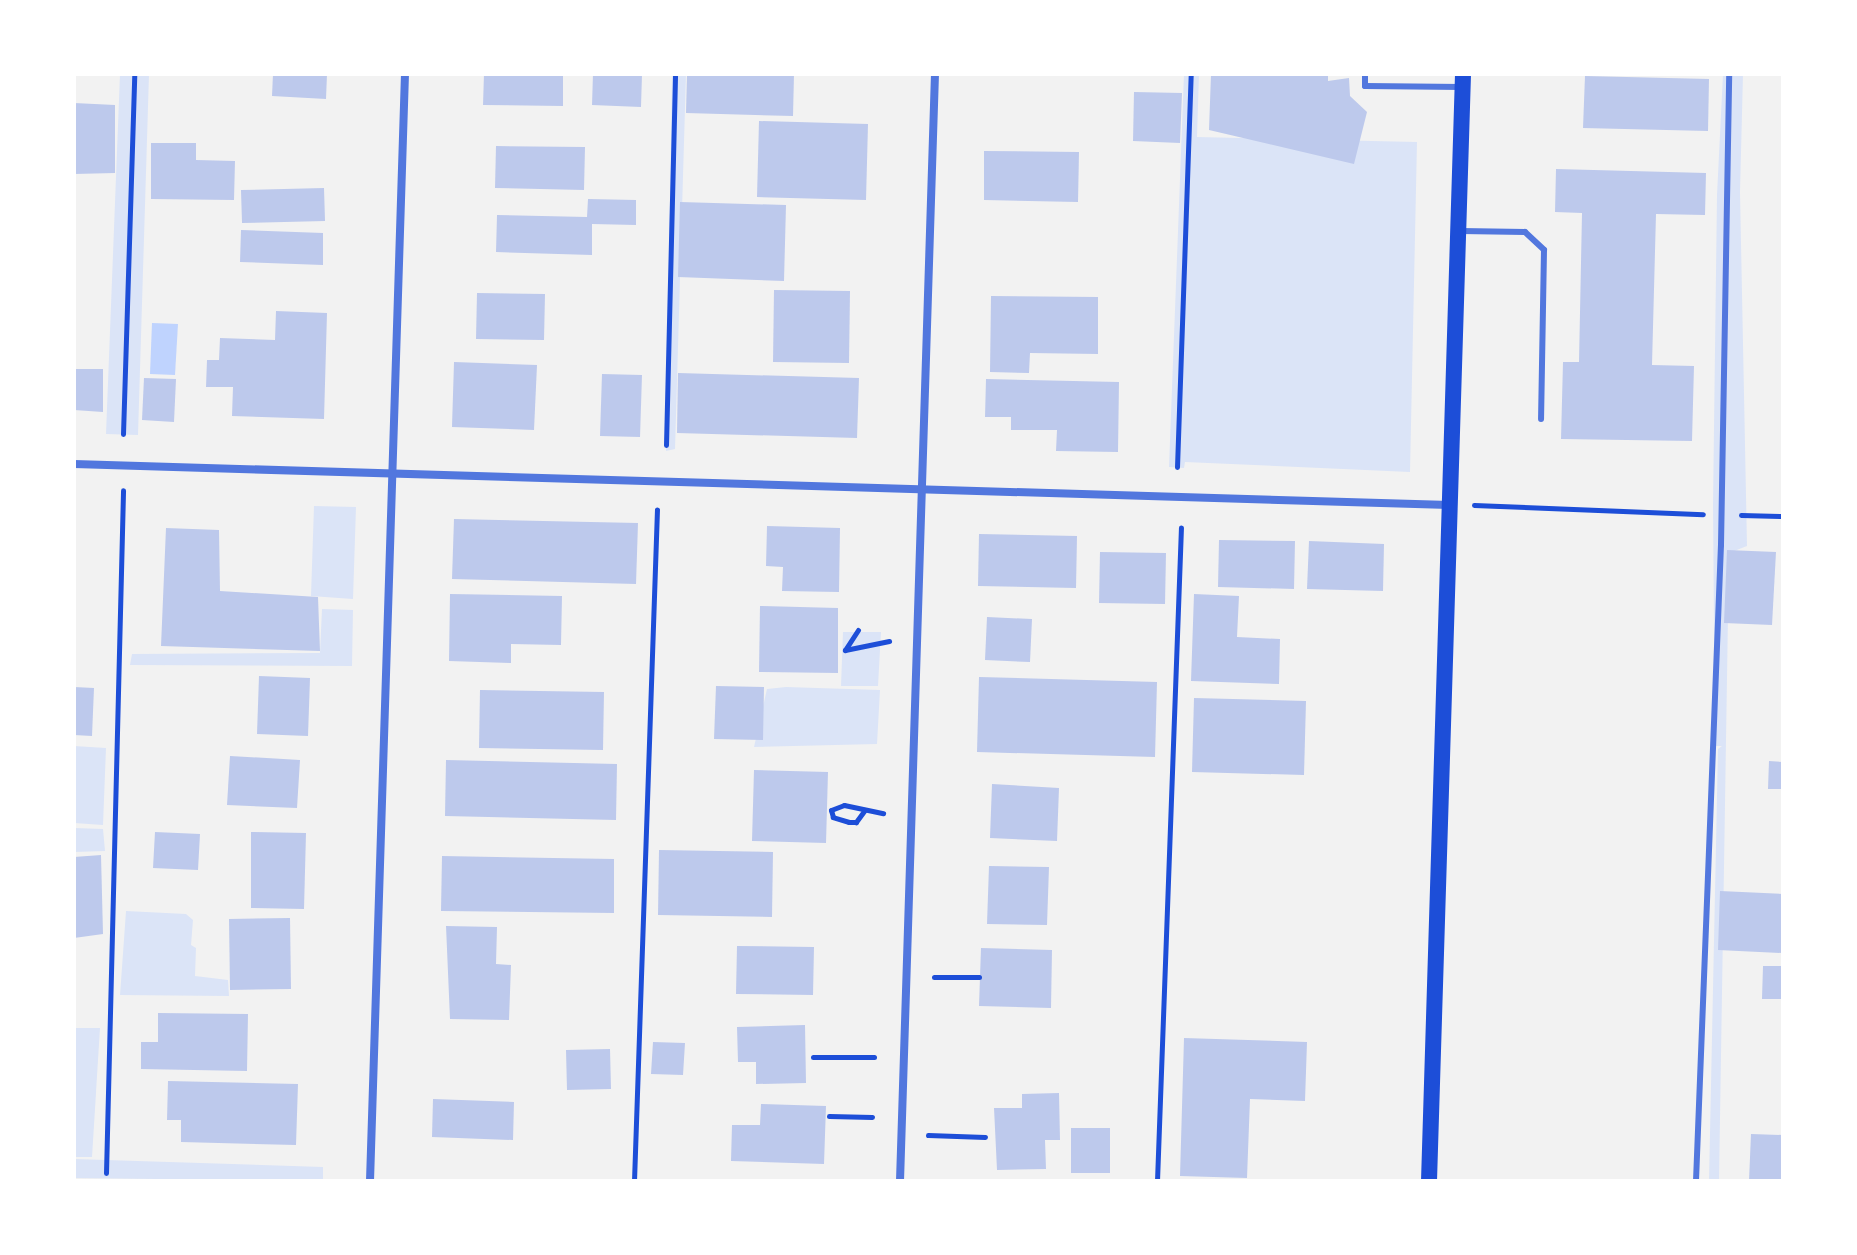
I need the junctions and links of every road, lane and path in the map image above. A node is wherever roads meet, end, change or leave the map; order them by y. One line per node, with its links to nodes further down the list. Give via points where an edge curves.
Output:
1 (134, 74): 11 (path)
2 (405, 74): 15 (street)
3 (675, 74): 12 (path)
4 (935, 74): 17 (street)
5 (1191, 74): 14 (path)
6 (1365, 74): 8 (lane, via 1365,86)
7 (1729, 74): 20 (lane)
8 (1463, 81): 9 (main road)
9 (1458, 231): 10 (lane, via 1525,232 1544,250); 18 (main road)
10 (1541, 419)
11 (123, 434)
12 (666, 445)
13 (74, 464): 15 (street)
14 (1177, 467)
15 (392, 474): 17 (street); 36 (street)
16 (123, 490): 35 (path)
17 (921, 491): 18 (street); 38 (street)
18 (1449, 505): 20 (path); 40 (main road)
19 (657, 509): 37 (path)
20 (1719, 514): 21 (path); 41 (lane)
21 (1783, 516)
22 (1181, 527): 39 (path)
23 (858, 630): 24 (path, via 845,650)
24 (889, 641)
25 (864, 811): 25 (path, via 844,805 831,810 833,817 849,822 856,822); 26 (path)
26 (883, 813)
27 (934, 977): 28 (path)
28 (979, 977)
29 (813, 1057): 30 (path)
30 (874, 1057)
31 (829, 1116): 32 (path)
32 (872, 1117)
33 (928, 1135): 34 (path)
34 (985, 1137)
35 (106, 1173)
36 (370, 1181)
37 (634, 1181)
38 (900, 1181)
39 (1157, 1181)
40 (1429, 1181)
41 (1696, 1181)

